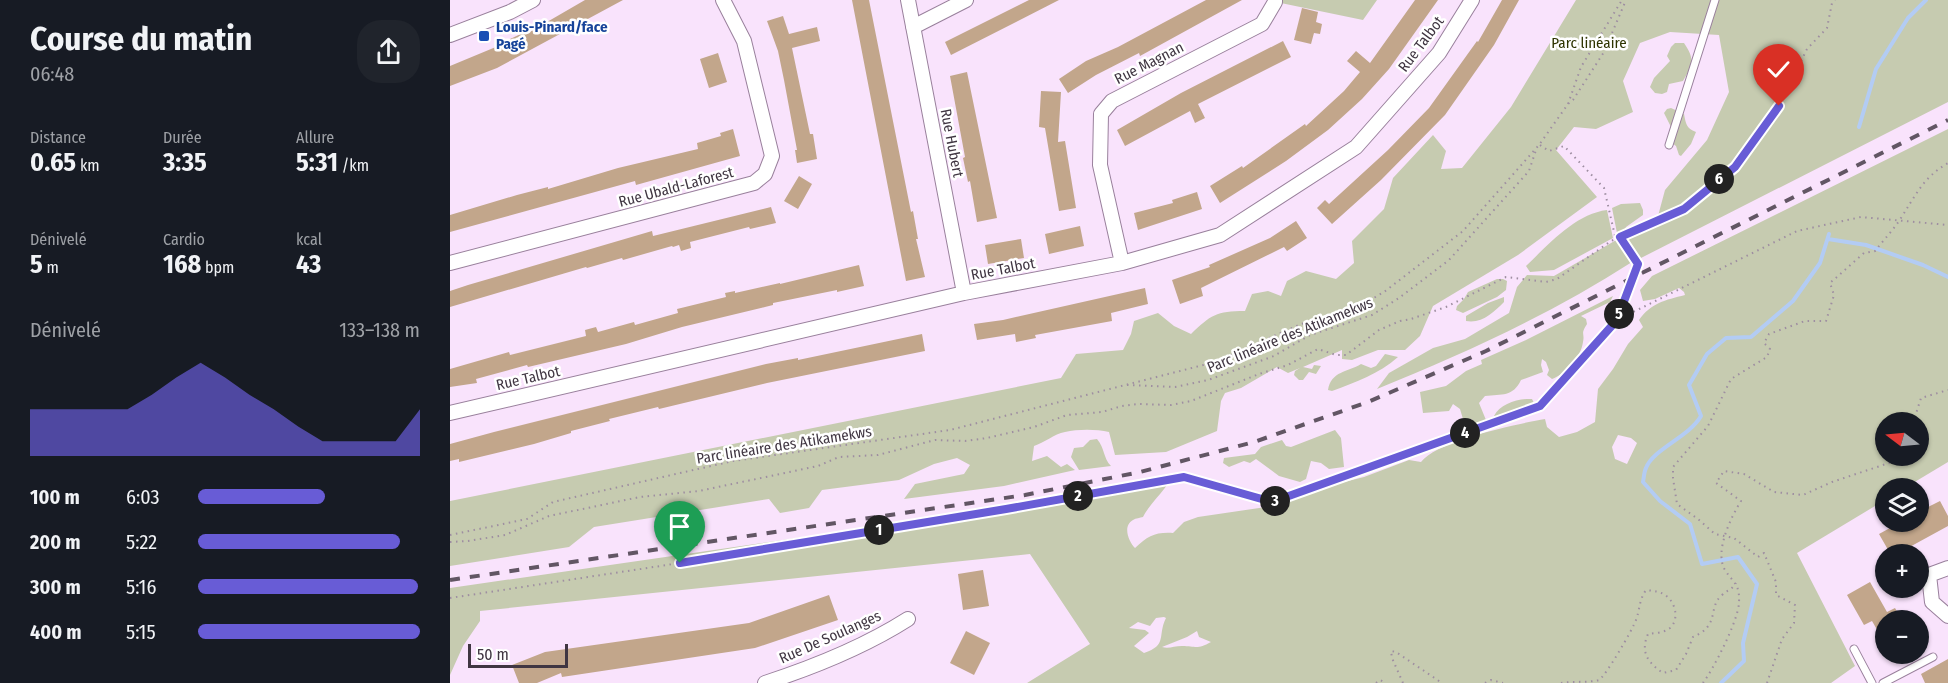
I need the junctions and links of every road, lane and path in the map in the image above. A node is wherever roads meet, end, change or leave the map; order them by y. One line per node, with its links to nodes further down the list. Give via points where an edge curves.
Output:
1 (533, 0): 10 (street)
2 (723, 0): 20 (street, Rue Ubald-Laforest, via 744,40 772,156 765,174 754,183)
3 (908, 0): 11 (street, Rue Hubert)
4 (966, 0): 11 (street)
5 (1275, 0): 21 (street, Rue Magnan, via 1262,24 1112,101 1101,114 1100,165)
6 (1472, 0): 21 (street, Rue Talbot, via 1439,53 1356,147 1220,235)
7 (1624, 0): 13 (path, Parc linéaire des Atikamekws, via 1581,67); 13 (path, Parc linéaire des Atikamekws, via 1604,52)
8 (1714, 0): 15 (lane)
9 (1835, 0): 19 (path, via 1827,28 1808,49 1779,106 1735,167 1684,209)
10 (507, 6): 12 (street)
11 (913, 27): 22 (street, Rue Hubert)
12 (450, 35)
13 (1568, 104): 14 (path, Parc linéaire des Atikamekws)
14 (1538, 146): 19 (path, via 1549,151 1564,146 1604,188 1615,236); 24 (path, Parc linéaire des Atikamekws, via 1463,231 1353,310 1301,324 1215,362); 24 (path, Parc linéaire des Atikamekws, via 1529,171 1449,260 1372,315 1310,335 1274,356 1208,380 1174,387)
15 (1669, 146)
16 (1948, 163): 17 (path, via 1922,183)
17 (1899, 221): 18 (path); 23 (path, via 1861,217 1797,231); 30 (path, via 1875,250 1864,253 1830,283 1834,295 1826,321 1805,321 1769,334 1764,343 1770,349 1767,357 1731,379 1708,426 1673,467 1677,504 1715,534)
18 (1948, 225)
19 (1620, 237): 23 (path, via 1638,264); 31 (path, via 1557,279 1546,282 1506,277 1446,307 1379,330 1346,355 1318,349 1288,365 1191,401 1122,406 1067,415 987,438 935,440 878,455 839,457 818,466 699,491 640,497 549,516 505,535)
20 (450, 263)
21 (1122, 263): 22 (street, Rue Talbot)
22 (964, 293): 27 (street, Rue Talbot)
23 (1617, 320): 34 (path, via 1540,406 1272,502 1184,477)
24 (1124, 385): 29 (path, Parc linéaire des Atikamekws, via 950,430 733,461 553,502 527,519)
25 (1948, 390): 26 (path, via 1921,398)
26 (1917, 412)
27 (450, 413)
28 (1880, 466): 30 (path, via 1803,495 1774,492 1744,474 1724,471 1716,483 1741,501)
29 (450, 535)
30 (1725, 536): 33 (path, via 1724,569); 48 (path, via 1734,538 1758,557 1764,554 1776,582 1776,595 1795,605 1794,623 1782,639)
31 (450, 542)
32 (1948, 568): 35 (street, via 1929,575 1932,602)
33 (1736, 583): 46 (path, via 1731,591 1722,594 1711,624 1693,637 1676,670 1663,673 1646,656 1643,644 1648,634 1664,632 1676,616 1665,595 1646,590 1636,622 1608,672 1599,680); 47 (path, via 1739,603 1734,619)
34 (450, 598)
35 (1948, 616)
36 (908, 619): 39 (street, Rue De Soulanges, via 828,660)
37 (1854, 649): 49 (lane)
38 (1933, 657): 50 (lane)
39 (765, 683)
40 (1376, 683): 41 (path)
41 (1386, 683)
42 (1403, 683): 43 (path, via 1391,651)
43 (1442, 683)
44 (1485, 683): 45 (path)
45 (1503, 683)
46 (1561, 683)
47 (1703, 683)
48 (1767, 683)
49 (1872, 683)
50 (1883, 683)

